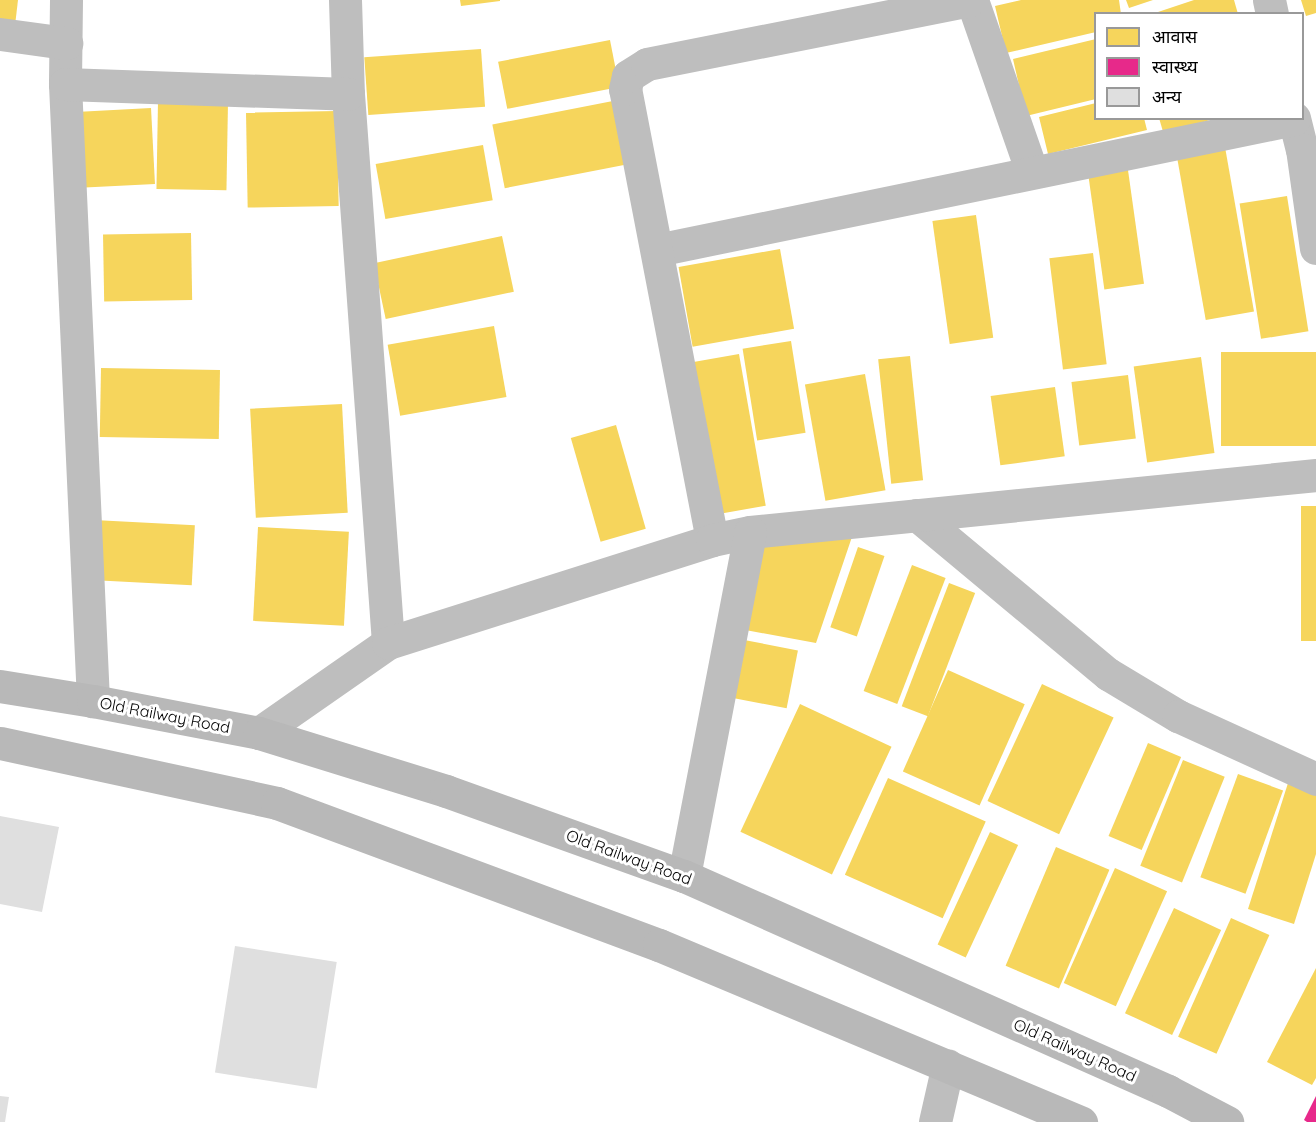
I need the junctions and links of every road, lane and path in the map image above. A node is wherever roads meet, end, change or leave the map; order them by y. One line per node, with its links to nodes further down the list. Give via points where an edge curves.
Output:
1 (66, 0): 5 (street)
2 (345, 0): 7 (street)
3 (971, 0): 9 (street); 11 (street, via 639,67 628,76 625,89)
4 (0, 34): 5 (street)
5 (66, 43): 6 (street)
6 (65, 84): 7 (street); 18 (street)
7 (348, 94): 16 (street)
8 (1302, 133): 9 (street); 10 (street)
9 (1032, 172): 11 (street)
10 (1316, 248)
11 (657, 250): 15 (street)
12 (1316, 475): 13 (street)
13 (918, 515): 14 (street); 21 (street, via 1108,674 1178,716)
14 (750, 532): 15 (street); 22 (street)
15 (712, 540): 16 (street)
16 (388, 643): 19 (street)
17 (0, 686): 18 (main road, Old Railway Road)
18 (93, 701): 19 (main road, Old Railway Road)
19 (259, 733): 22 (main road, Old Railway Road, via 446,790)
20 (0, 743): 23 (main road, via 277,803 659,945)
21 (1316, 779)
22 (684, 876): 26 (main road, Old Railway Road, via 1168,1091)
23 (948, 1065): 24 (street); 25 (main road)
24 (935, 1122)
25 (1081, 1122)
26 (1227, 1122)

